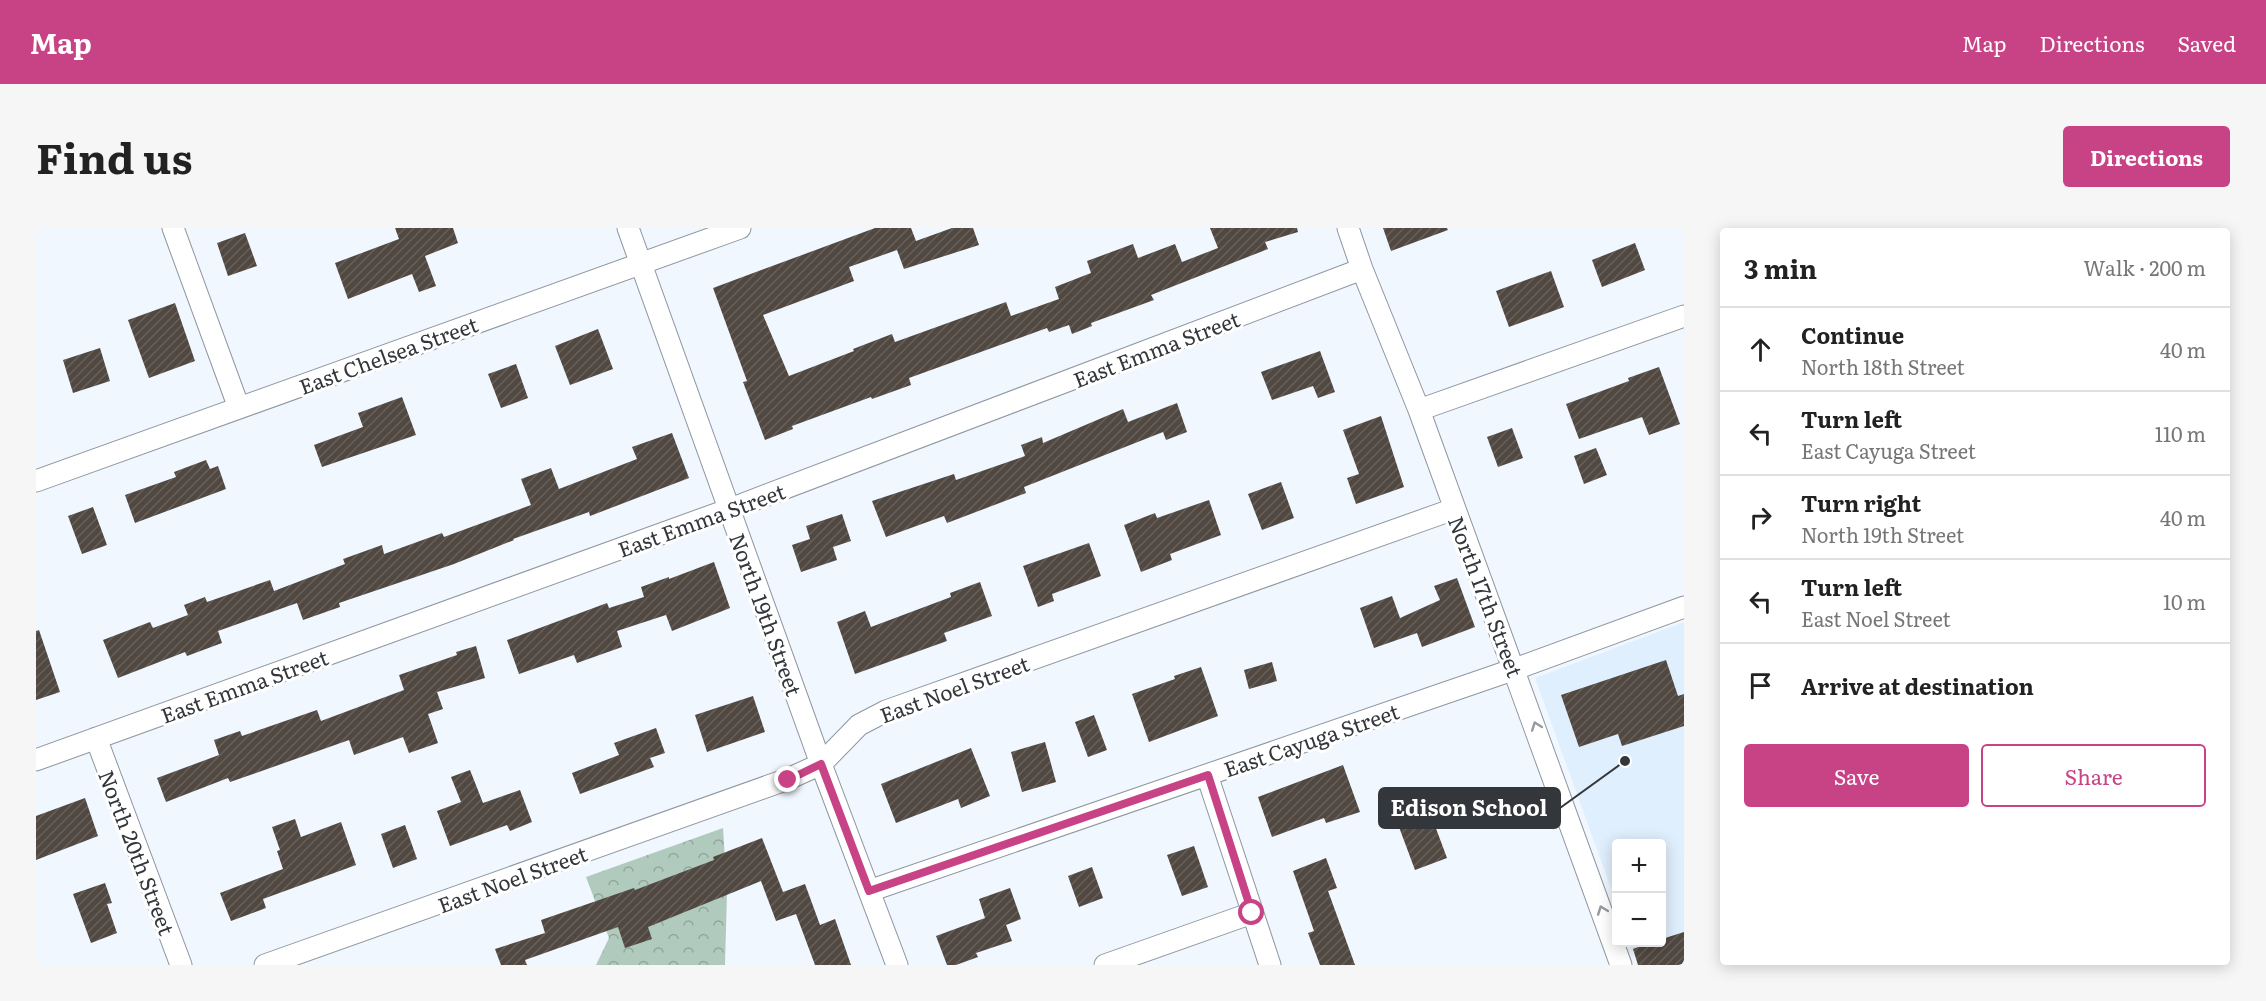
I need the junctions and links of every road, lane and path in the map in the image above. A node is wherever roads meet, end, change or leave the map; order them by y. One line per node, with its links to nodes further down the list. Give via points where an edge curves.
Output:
1 (173, 228): 8 (street)
2 (628, 228): 5 (street, North 19th Street)
3 (740, 228): 5 (street, East Chelsea Street)
4 (1348, 228): 6 (street, North 17th Street)
5 (641, 263): 8 (street, East Chelsea Street); 11 (street, North 19th Street)
6 (1362, 269): 9 (street, North 17th Street); 11 (street, East Emma Street)
7 (1684, 316): 9 (street)
8 (239, 408): 10 (street, East Chelsea Street)
9 (1419, 410): 12 (street, North 17th Street)
10 (36, 481)
11 (730, 509): 15 (street, East Emma Street); 17 (street, North 19th Street)
12 (1454, 509): 14 (street, North 17th Street); 17 (street, East Noel Street, via 886,711 859,725)
13 (1684, 607): 14 (street, East Cayuga Street)
14 (1515, 669): 18 (street, East Cayuga Street); 26 (street, North 17th Street, one-way to 14)
15 (96, 738): 16 (street, East Emma Street); 21 (street, North 20th Street)
16 (36, 760)
17 (821, 764): 19 (street, North 19th Street); 22 (street, East Noel Street, via 788,780)
18 (1208, 775): 19 (street, East Cayuga Street); 20 (street)
19 (869, 891): 23 (street, North 19th Street)
20 (1252, 913): 24 (street); 25 (street)
21 (181, 965)
22 (265, 965)
23 (897, 965)
24 (1105, 965)
25 (1270, 965)
26 (1621, 965)

